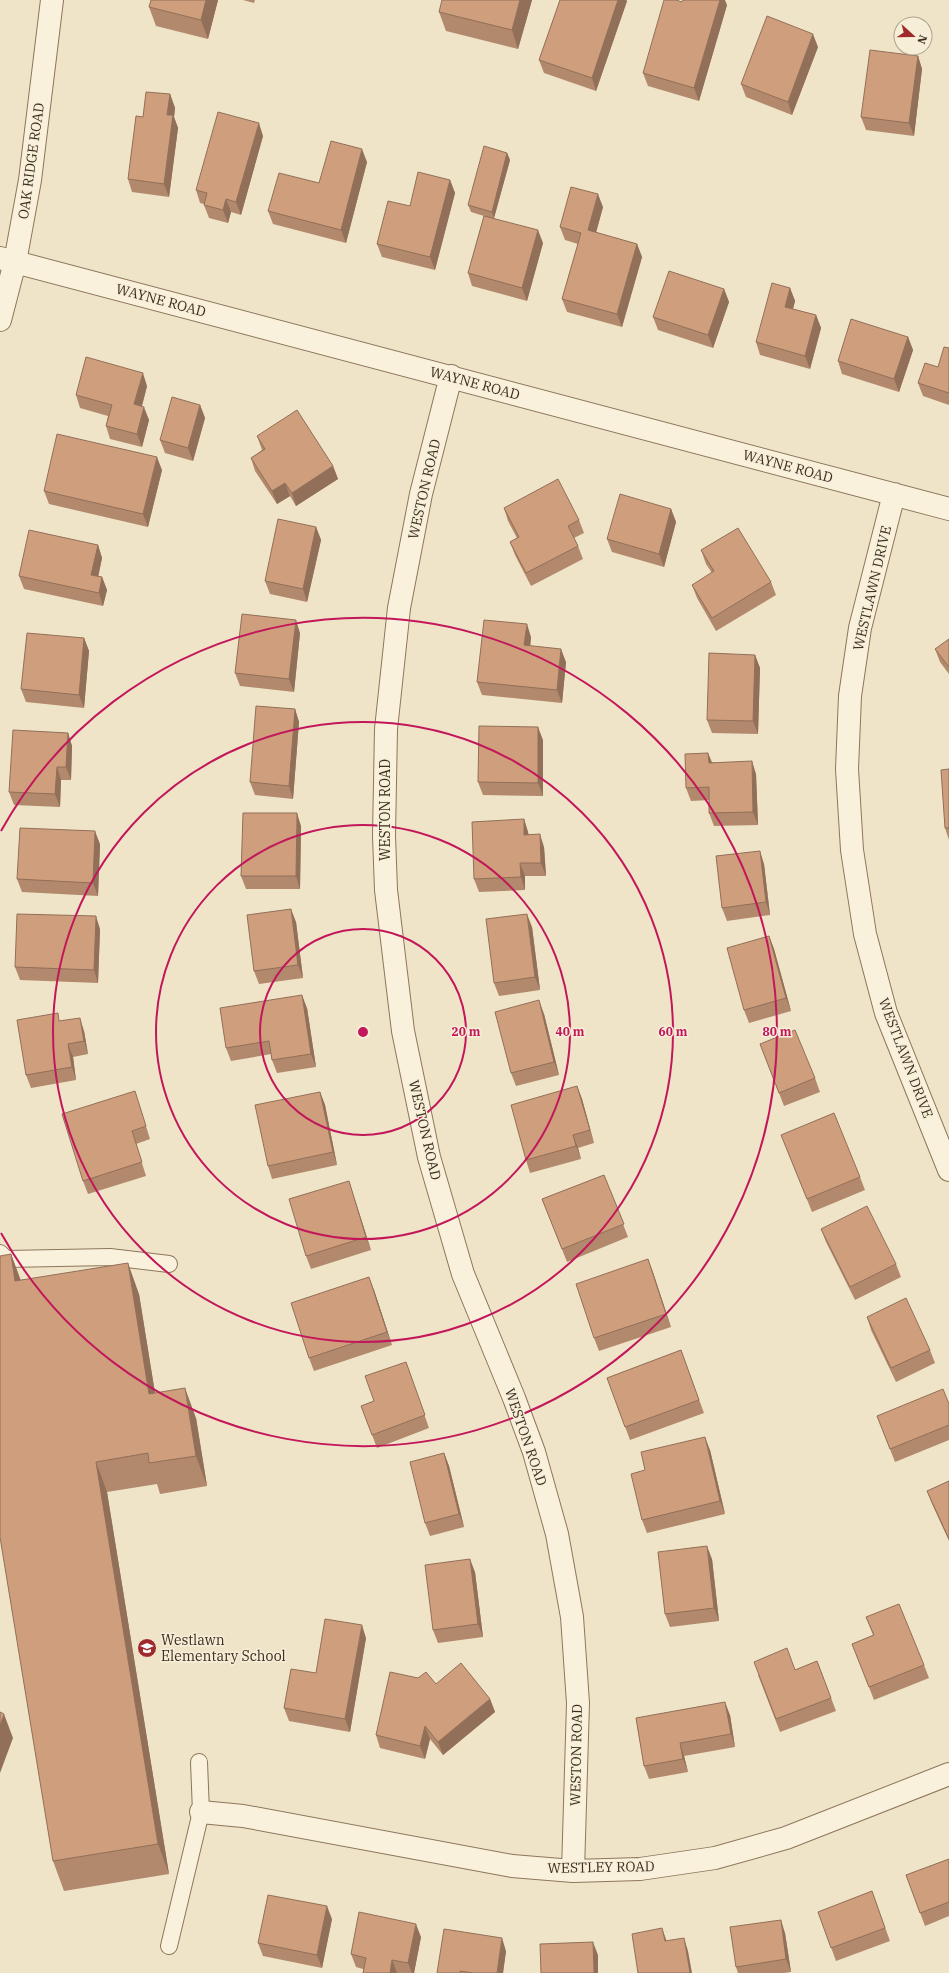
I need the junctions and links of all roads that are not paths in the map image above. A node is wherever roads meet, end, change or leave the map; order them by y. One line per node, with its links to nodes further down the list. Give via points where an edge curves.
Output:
1 (52, 0): 2 (street, OAK RIDGE ROAD, via 30,180)
2 (8, 260): 3 (street, OAK RIDGE ROAD); 4 (street, WAYNE ROAD)
3 (0, 320)
4 (451, 376): 5 (street, WAYNE ROAD); 13 (street, WESTON ROAD, via 421,494 399,608 386,729 386,890 404,1031 429,1157 463,1274 534,1452 557,1534 572,1617 578,1703)
5 (894, 494): 6 (street, WAYNE ROAD); 7 (street, WESTLAWN DRIVE, via 860,628 850,696 847,769 852,850 865,934 886,1013)
6 (949, 509)
7 (949, 1170)
8 (0, 1254): 9 (lane, via 6,1259 110,1257)
9 (169, 1264)
10 (199, 1762): 12 (lane)
11 (949, 1774): 13 (street, WESTLEY ROAD, via 786,1838 715,1858 640,1869)
12 (201, 1812): 13 (street, WESTLEY ROAD, via 243,1816 512,1866); 14 (lane)
13 (573, 1871)
14 (169, 1946)

